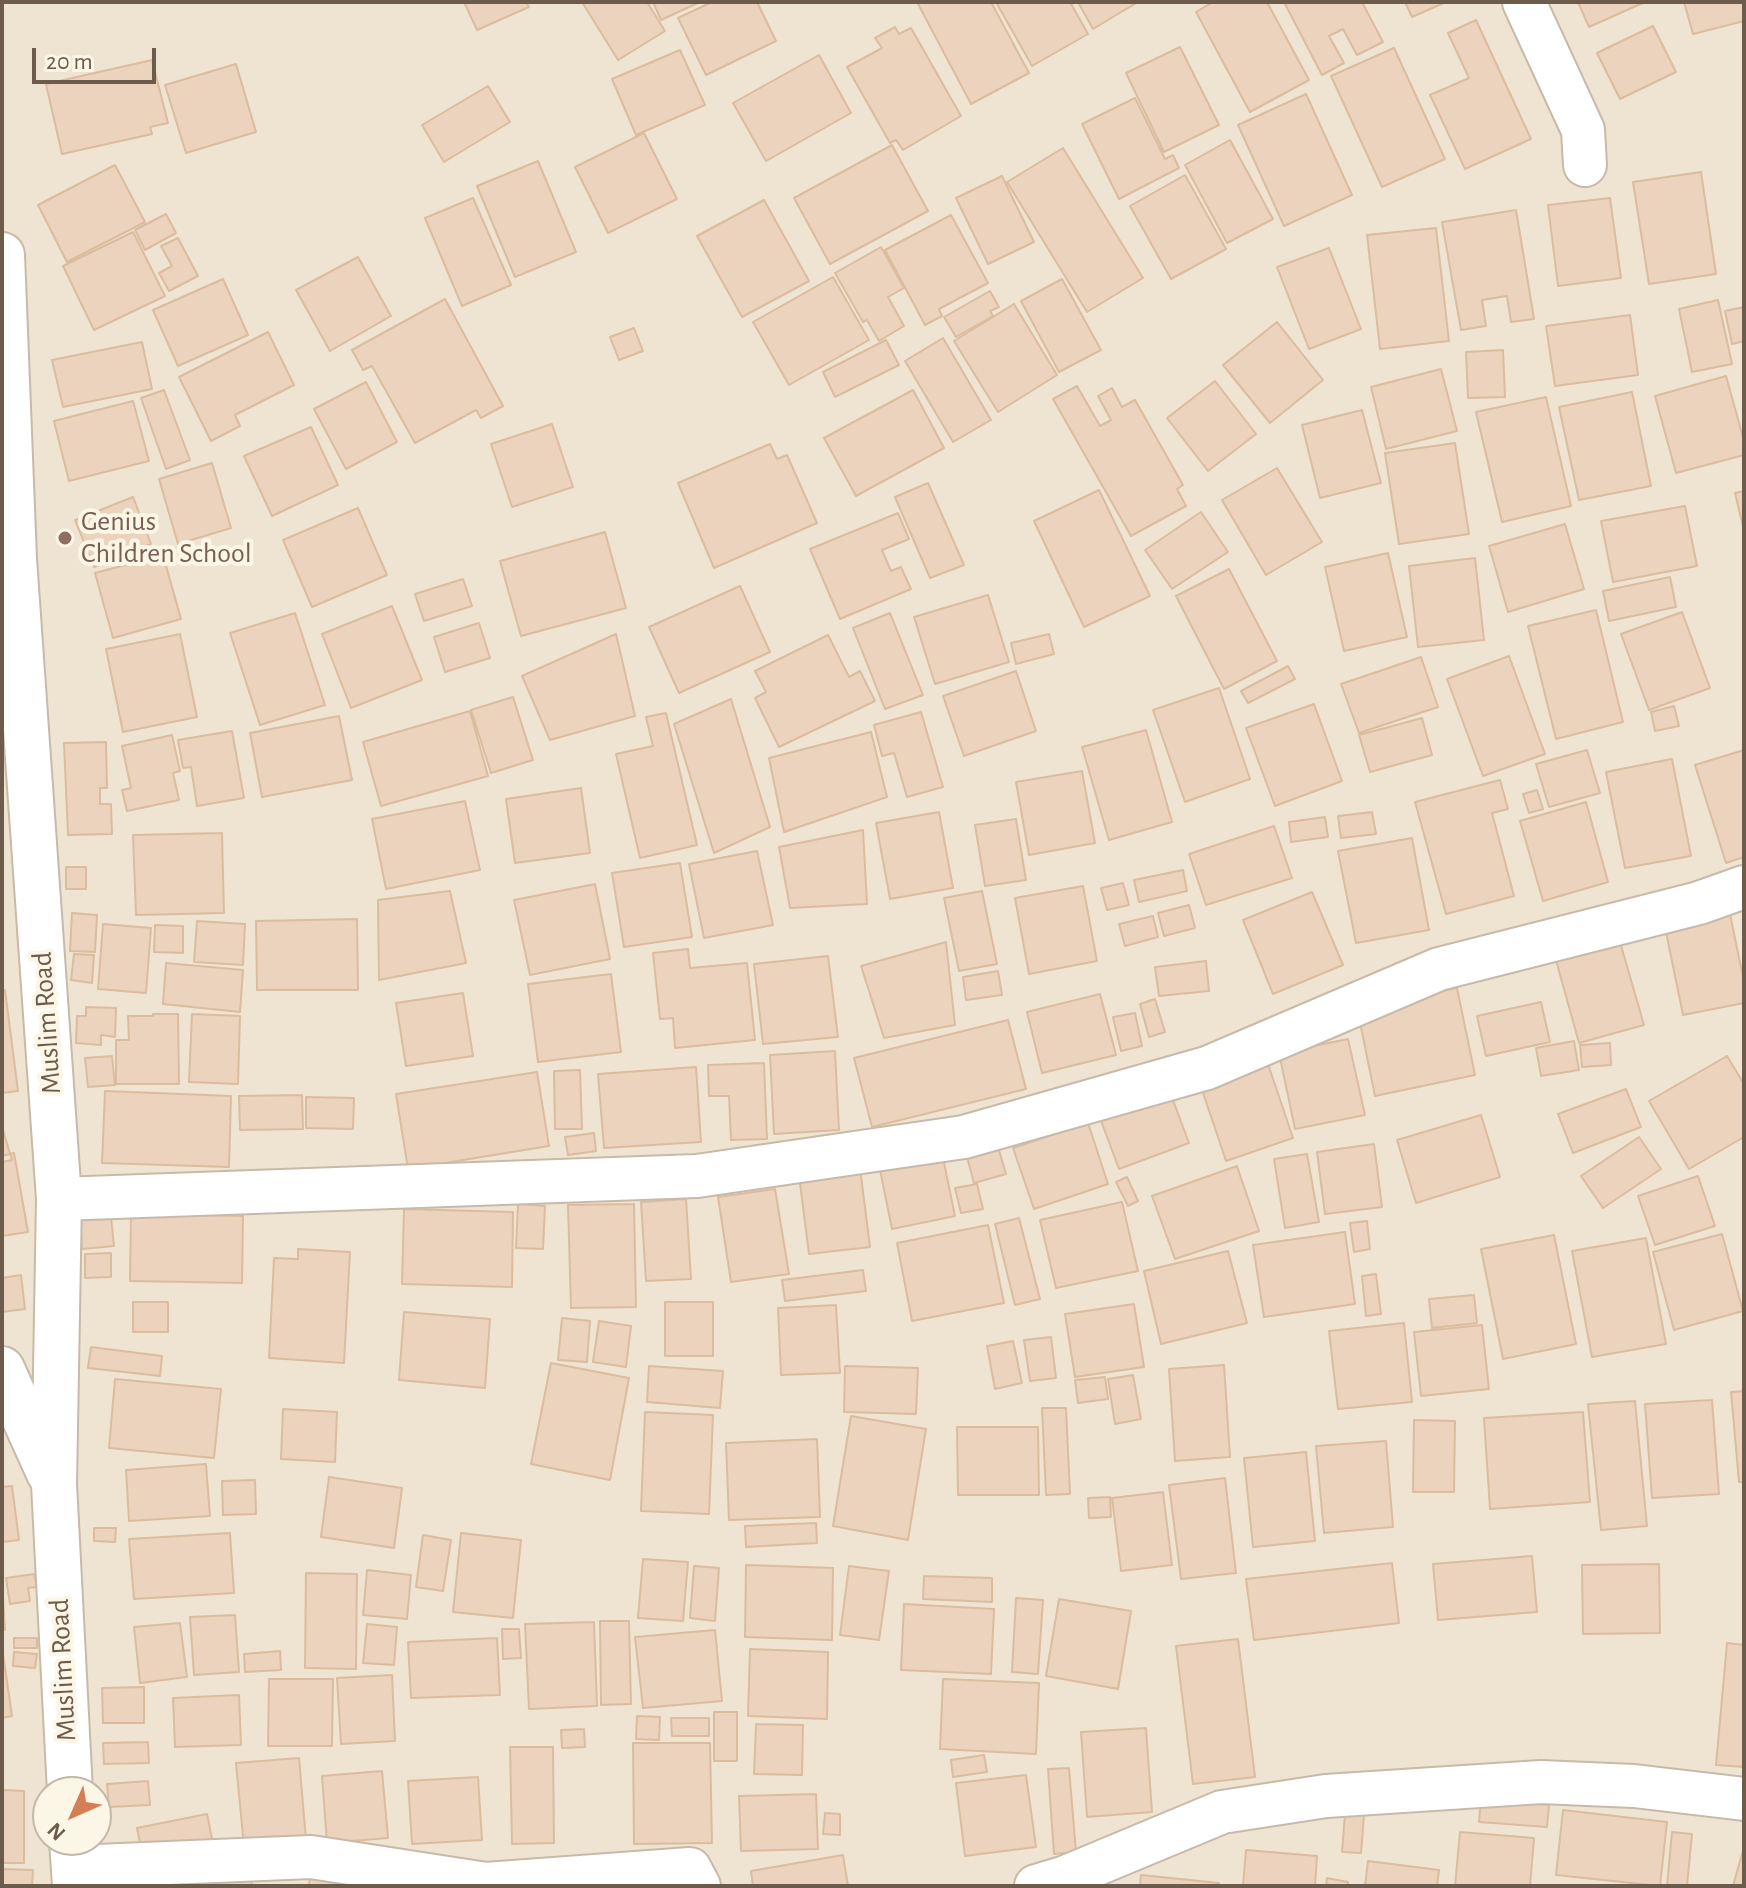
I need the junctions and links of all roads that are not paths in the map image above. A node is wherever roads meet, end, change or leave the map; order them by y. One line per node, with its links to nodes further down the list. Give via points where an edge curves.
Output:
1 (1524, 2): 2 (street, via 1583,130)
2 (1585, 165)
3 (2, 255): 5 (street, Muslim Road, via 14,559)
4 (1744, 887): 5 (street, via 1439,969 1207,1068 964,1137 697,1176)
5 (59, 1199): 7 (street, Muslim Road)
6 (2, 1369): 7 (street)
7 (54, 1484): 8 (street, Muslim Road)
8 (69, 1776)
9 (1744, 1799): 12 (street, via 1541,1782 1326,1796 1222,1812)
10 (73, 1864): 11 (street, via 311,1857 486,1884 690,1869)
11 (699, 1886)
12 (1036, 1886)

